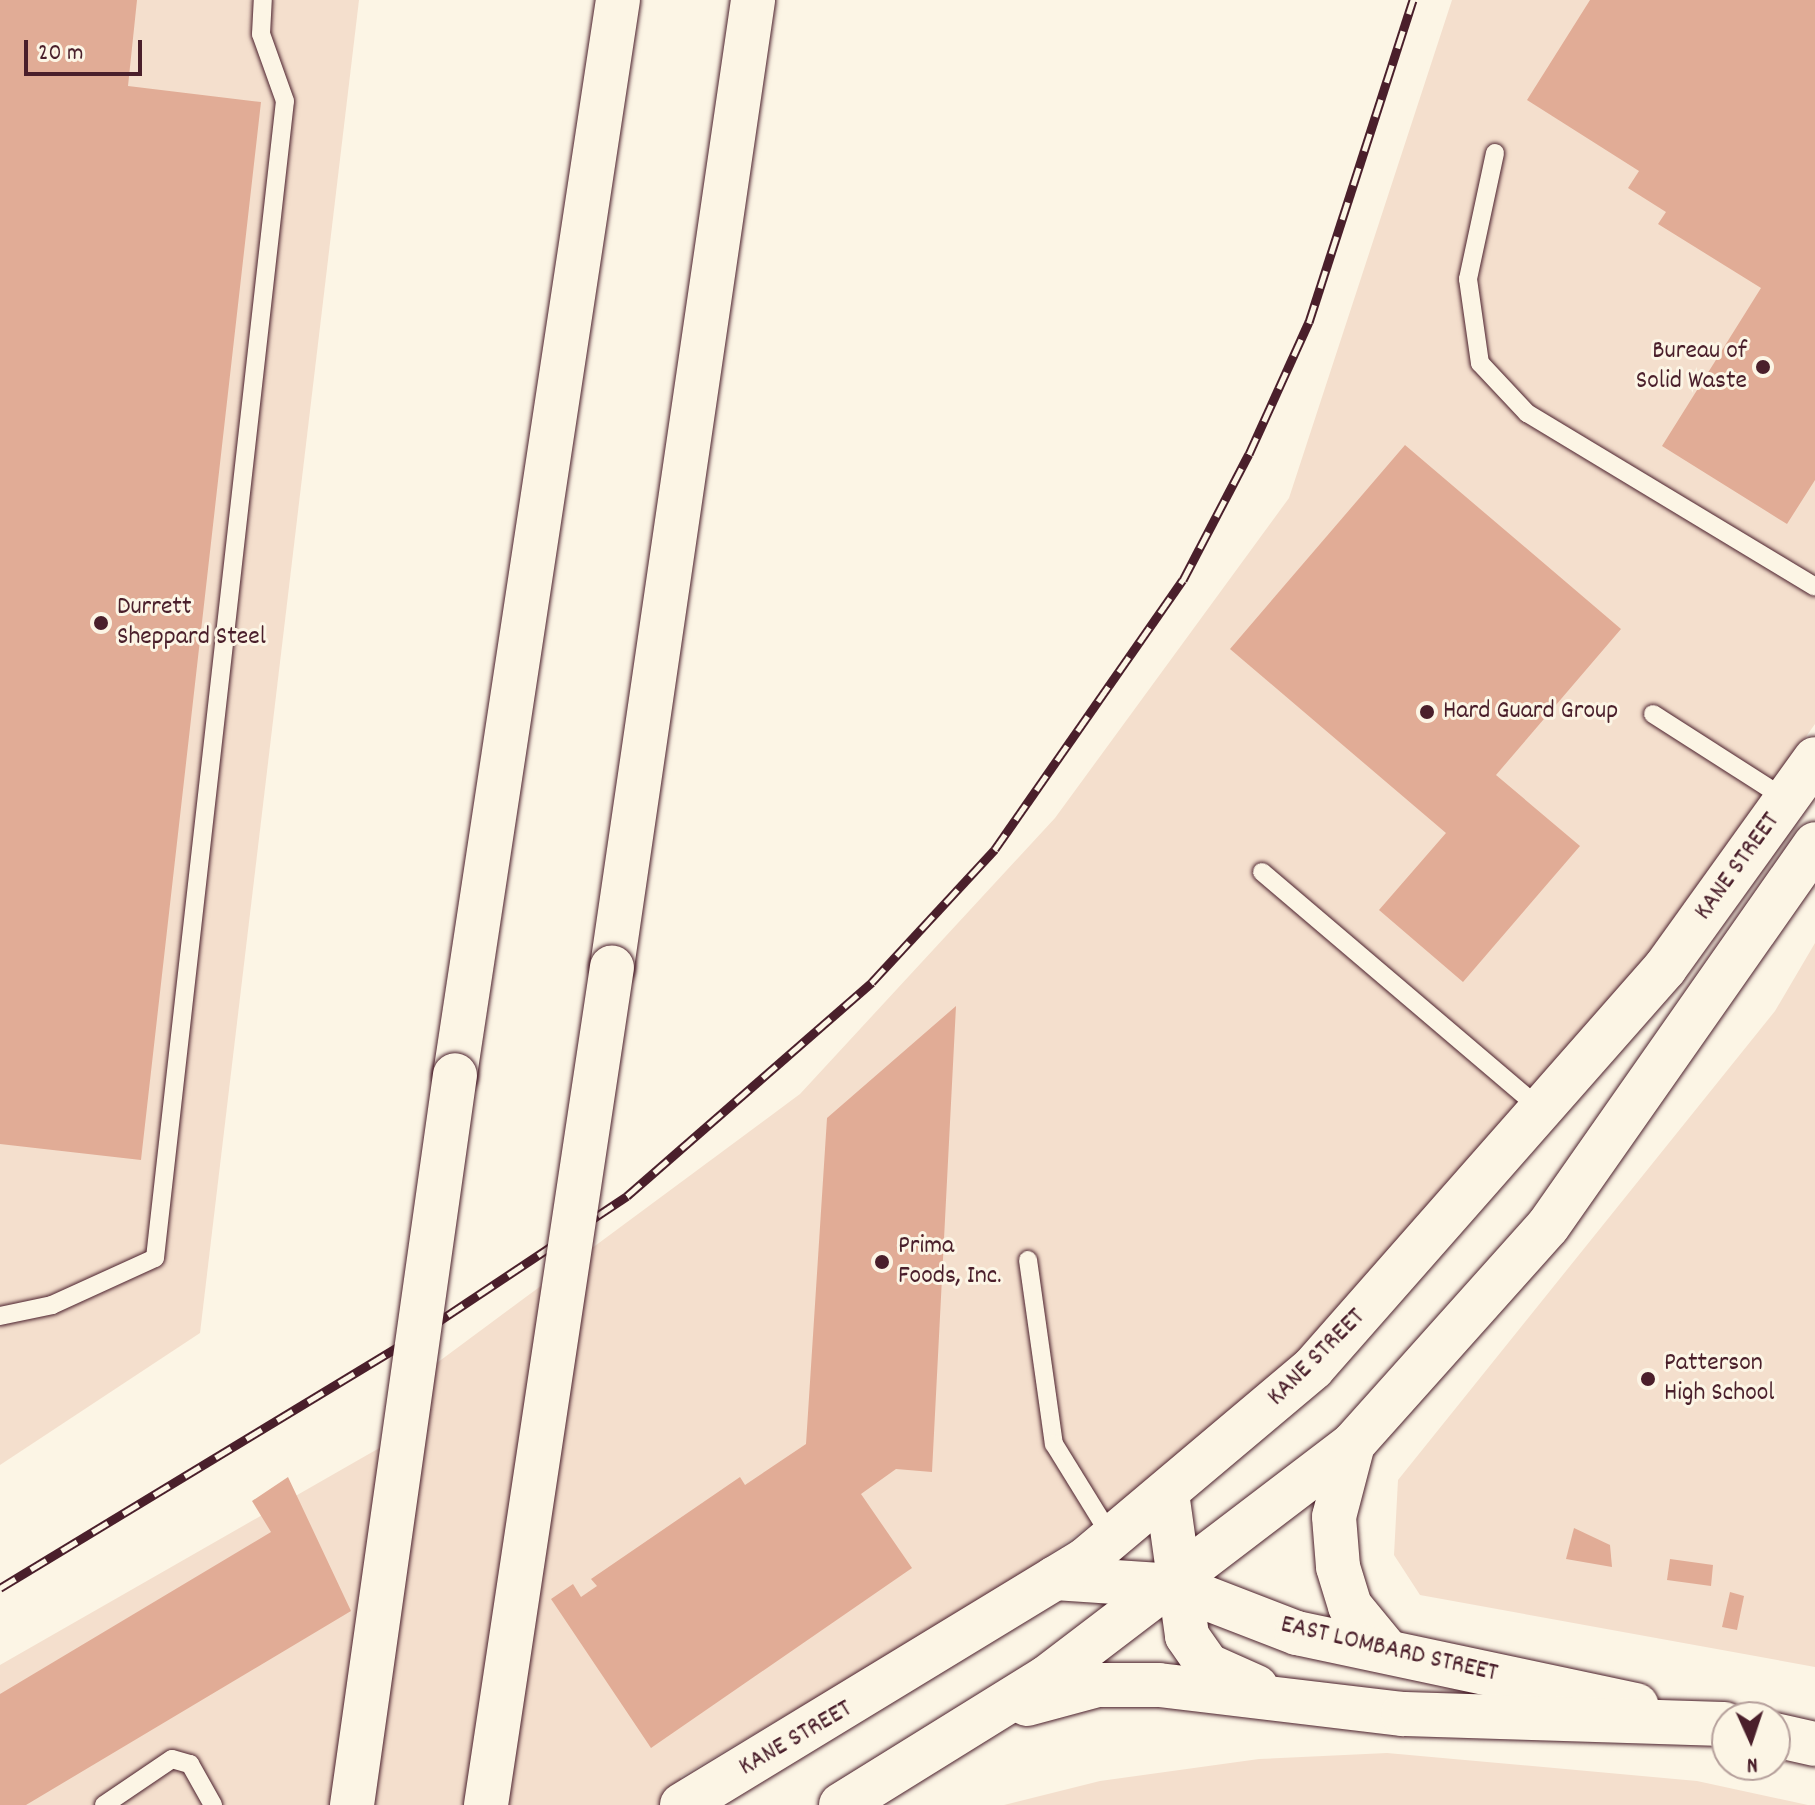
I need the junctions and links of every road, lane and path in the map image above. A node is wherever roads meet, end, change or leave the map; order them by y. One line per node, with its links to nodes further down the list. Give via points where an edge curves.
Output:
1 (263, 0): 13 (lane, via 261,34 285,101 155,1258 52,1305)
2 (618, 0): 28 (main road, bridge, via 455,1075)
3 (753, 0): 29 (main road, bridge)
4 (1495, 153): 5 (lane, via 1468,279 1480,363 1527,413)
5 (1815, 587)
6 (1653, 714): 8 (lane)
7 (1815, 759): 8 (main road, KANE STREET)
8 (1786, 799): 11 (main road, KANE STREET, via 1665,968)
9 (1815, 844): 14 (main road, KANE STREET, via 1548,1226)
10 (1262, 872): 11 (lane)
11 (1542, 1110): 15 (main road, KANE STREET, via 1313,1368)
12 (1028, 1260): 16 (lane, via 1054,1444)
13 (0, 1316)
14 (1353, 1444): 18 (main road, KANE STREET); 19 (main road, via 1334,1517 1338,1567 1350,1606)
15 (1167, 1493): 16 (main road, KANE STREET); 18 (main road)
16 (1112, 1538): 17 (main road, KANE STREET)
17 (1055, 1578): 18 (main road, EAST LOMBARD STREET); 30 (main road, KANE STREET)
18 (1175, 1586): 19 (main road, EAST LOMBARD STREET, via 1284,1629); 20 (main road, via 1187,1636 1207,1665); 21 (main road, KANE STREET, via 1046,1678)
19 (1387, 1651): 22 (main road, EAST LOMBARD STREET)
20 (1294, 1698): 21 (main road, via 1098,1685); 23 (main road, EAST LOMBARD STREET, via 1539,1722)
21 (971, 1720): 31 (main road, KANE STREET)
22 (1711, 1721)
23 (1711, 1724)
24 (1791, 1739): 25 (main road)
25 (1815, 1744)
26 (104, 1805): 27 (lane, via 172,1759 190,1764)
27 (213, 1805)
28 (352, 1805)
29 (486, 1805)
30 (682, 1805)
31 (841, 1805)

